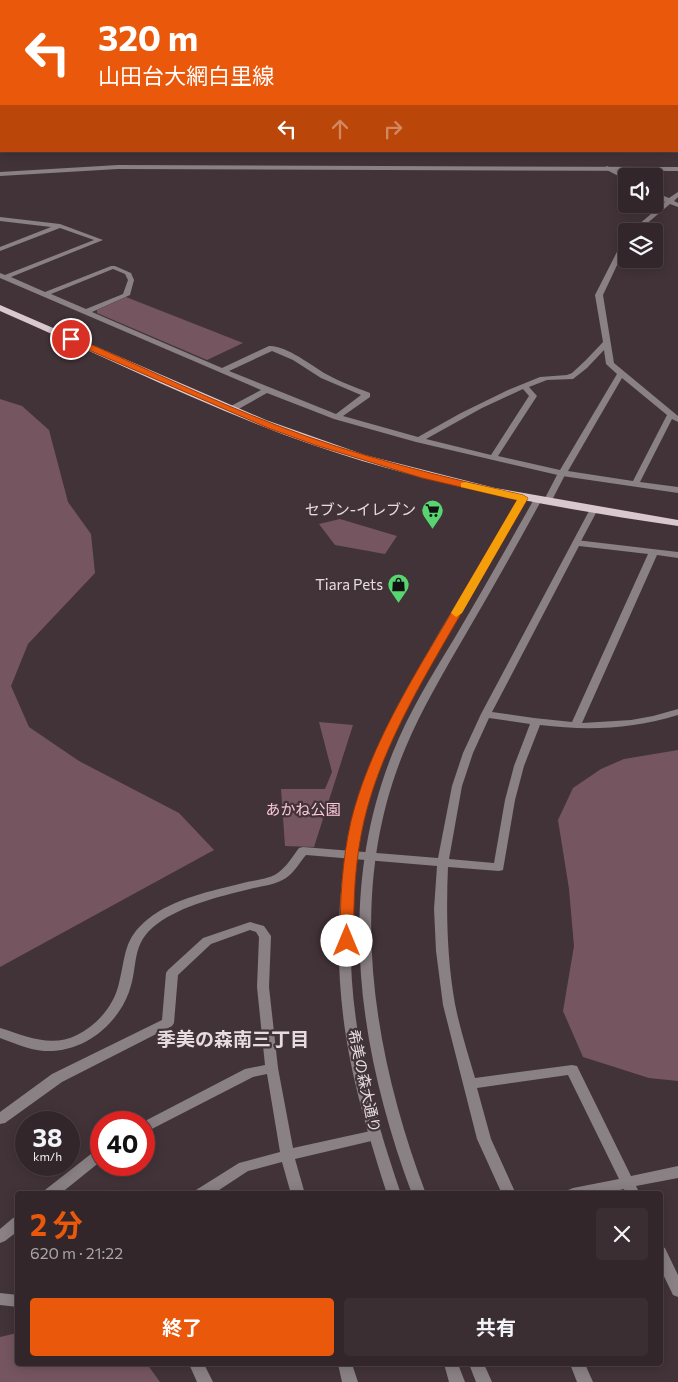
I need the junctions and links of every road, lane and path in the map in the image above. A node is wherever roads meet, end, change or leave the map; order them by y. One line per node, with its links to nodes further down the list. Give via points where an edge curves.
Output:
1 (607, 168): 2 (street); 3 (street, via 118,167); 4 (street)
2 (678, 169)
3 (0, 174)
4 (618, 174)
5 (678, 194): 7 (street)
6 (663, 199): 7 (street)
7 (669, 202): 8 (street); 10 (street)
8 (678, 205)
9 (0, 219): 11 (street)
10 (644, 223)
11 (60, 226): 12 (street); 14 (street, via 100,240)
12 (0, 249)
13 (618, 256): 18 (street, via 599,295)
14 (3, 276): 15 (street)
15 (45, 294): 17 (street); 17 (street, via 113,267 128,273 131,280 126,295)
16 (0, 308): 25 (main road)
17 (85, 312): 21 (street)
18 (606, 343): 19 (street); 20 (street)
19 (594, 356): 20 (street); 23 (street, via 570,377 545,378)
20 (609, 359): 22 (street)
21 (222, 371): 24 (street); 27 (street, via 272,348 367,395)
22 (621, 373): 26 (street); 31 (street, 希美の森大通り)
23 (525, 386): 29 (street, via 471,410); 30 (street, via 533,396)
24 (267, 390): 25 (street); 27 (street)
25 (232, 409): 34 (main road, via 366,459 440,480)
26 (671, 414): 28 (street); 32 (street)
27 (337, 417): 29 (street)
28 (678, 420)
29 (419, 440): 30 (street)
30 (493, 458): 31 (street)
31 (562, 473): 32 (street); 35 (street, 希美の森大通り)
32 (635, 484): 33 (street)
33 (678, 490)
34 (523, 498): 35 (main road); 41 (street, 希美の森大通り)
35 (542, 502): 36 (main road); 42 (street, 希美の森大通り)
36 (592, 511): 37 (main road); 38 (street)
37 (678, 523)
38 (576, 543): 39 (street); 44 (street)
39 (654, 553): 40 (street); 46 (street)
40 (678, 555)
41 (439, 644): 42 (street); 47 (street, 希美の森大通り, via 405,700 367,788)
42 (454, 647): 48 (street, 希美の森大通り, via 414,717 393,766)
43 (678, 712): 46 (street, via 645,721)
44 (486, 714): 45 (street); 49 (street, via 457,786)
45 (536, 723): 46 (street); 49 (street, via 510,800 499,867)
46 (575, 726)
47 (351, 855): 48 (street); 50 (street, via 303,851 283,875 177,907 158,917 142,931 130,949 123,992 110,1016 90,1033 65,1046 42,1046); 55 (street, 希美の森大通り, via 347,981 356,1057)
48 (370, 856): 49 (street); 64 (street, 希美の森大通り, via 365,910 367,972 376,1047 394,1122)
49 (443, 863): 52 (street, via 440,909 447,987 456,1037)
50 (0, 1033)
51 (272, 1068): 53 (street, via 263,987 265,936 260,929 250,926 207,941 172,973 168,1023 57,1078); 54 (street, via 250,1073); 56 (street)
52 (470, 1084): 59 (street, via 572,1070); 65 (street, via 484,1139)
53 (0, 1119)
54 (155, 1122)
55 (375, 1135): 56 (street); 63 (street, 希美の森大通り)
56 (287, 1155): 61 (street, via 244,1167); 62 (street)
57 (90, 1163): 60 (street)
58 (678, 1172): 59 (street)
59 (630, 1188): 66 (street)
60 (54, 1191)
61 (206, 1191)
62 (297, 1191)
63 (393, 1191)
64 (417, 1191)
65 (508, 1191)
66 (602, 1191)
67 (15, 1224): 68 (street)
68 (0, 1237)
69 (663, 1258): 70 (street)
70 (678, 1291)
71 (0, 1299): 72 (street)
72 (15, 1301)
73 (197, 1366): 78 (street)
74 (346, 1366): 79 (street)
75 (452, 1366): 80 (street)
76 (478, 1366): 81 (street)
77 (579, 1366): 82 (street)
78 (205, 1382)
79 (350, 1382)
80 (457, 1382)
81 (484, 1382)
82 (585, 1382)

